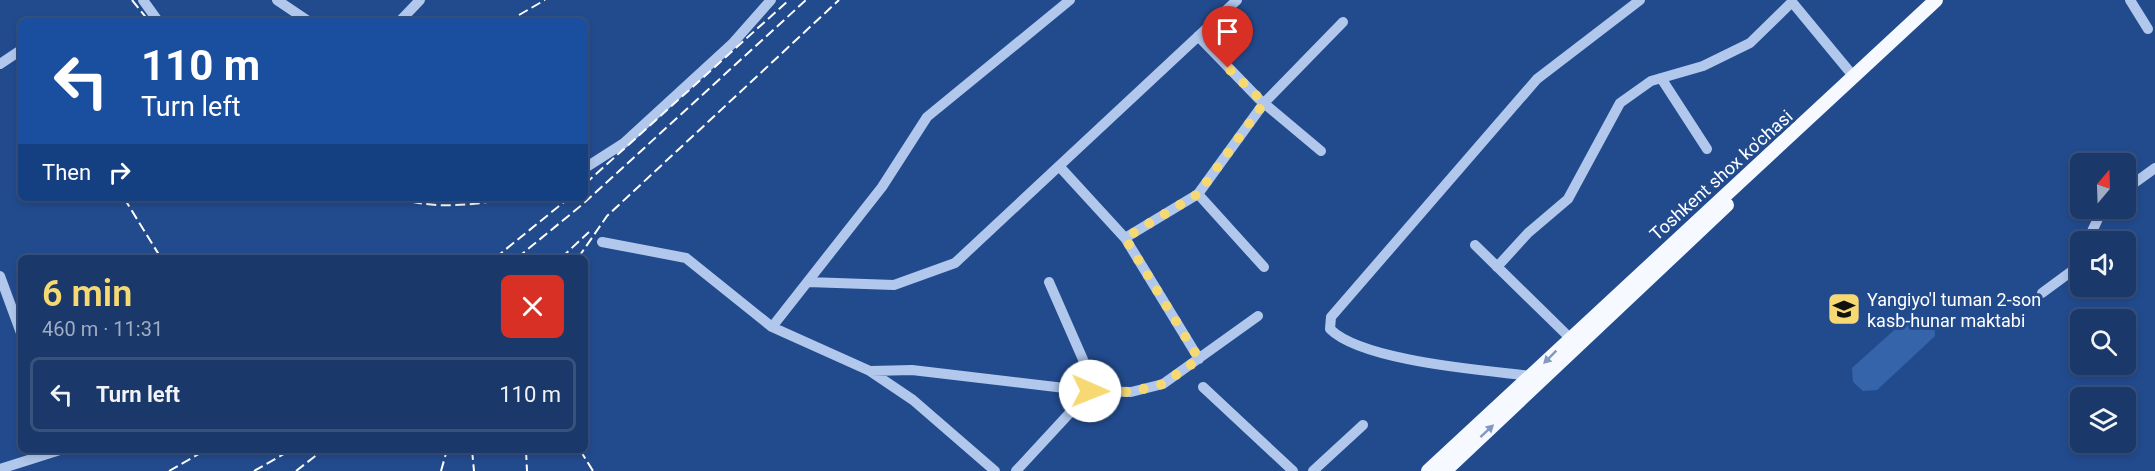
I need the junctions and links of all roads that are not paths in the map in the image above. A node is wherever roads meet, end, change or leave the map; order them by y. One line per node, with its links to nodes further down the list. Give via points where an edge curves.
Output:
1 (143, 0): 11 (street)
2 (277, 0): 12 (street)
3 (420, 0): 13 (street)
4 (771, 0): 24 (street, via 732,44 632,135)
5 (1070, 0): 36 (street, via 927,117 882,187)
6 (1237, 0): 16 (street)
7 (1640, 0): 45 (street, via 1537,79 1331,317 1330,329 1341,340 1375,353)
8 (1936, 0): 19 (main road, Toshkent shox ko'chasi)
9 (1948, 0): 42 (main road, Toshkent shox ko'chasi, via 1602,321)
10 (2130, 0): 15 (street)
11 (156, 18)
12 (304, 18)
13 (403, 18)
14 (1343, 22): 21 (street)
15 (2148, 29)
16 (1198, 36): 21 (street); 25 (street)
17 (18, 52): 18 (street)
18 (0, 64)
19 (1854, 77): 20 (street, via 1792,2 1750,43 1703,66); 42 (main road, Toshkent shox ko'chasi)
20 (1660, 78): 22 (street); 33 (street, via 1620,103 1568,199 1528,233)
21 (1264, 103): 23 (street); 28 (street)
22 (1707, 149)
23 (1321, 151)
24 (588, 166)
25 (1059, 166): 29 (street); 36 (street, via 955,263 894,285)
26 (2155, 168): 27 (street)
27 (2136, 182)
28 (1198, 194): 29 (street); 32 (street)
29 (1125, 238): 43 (street)
30 (602, 242): 41 (street, via 686,258)
31 (1474, 245): 33 (street)
32 (1264, 267)
33 (1497, 267): 42 (street)
34 (2070, 272): 38 (street)
35 (0, 276): 40 (street)
36 (808, 282): 41 (street)
37 (1049, 282): 47 (street, via 1092,380)
38 (2042, 293)
39 (1258, 316): 43 (street)
40 (18, 325)
41 (772, 327): 44 (street)
42 (1574, 341): 45 (main road, Toshkent shox ko'chasi, one-way to 45); 56 (main road, one-way to 42)
43 (1199, 359): 47 (street, via 1163,384 1131,392)
44 (870, 371): 47 (street, via 912,370); 51 (street, via 913,400)
45 (1531, 376): 55 (main road, Toshkent shox ko'chasi)
46 (1203, 387): 53 (street)
47 (1090, 391): 52 (street)
48 (1363, 426): 54 (street)
49 (51, 453): 50 (street)
50 (0, 469)
51 (995, 471)
52 (1016, 471)
53 (1293, 471)
54 (1313, 471)
55 (1428, 471)
56 (1445, 471)

